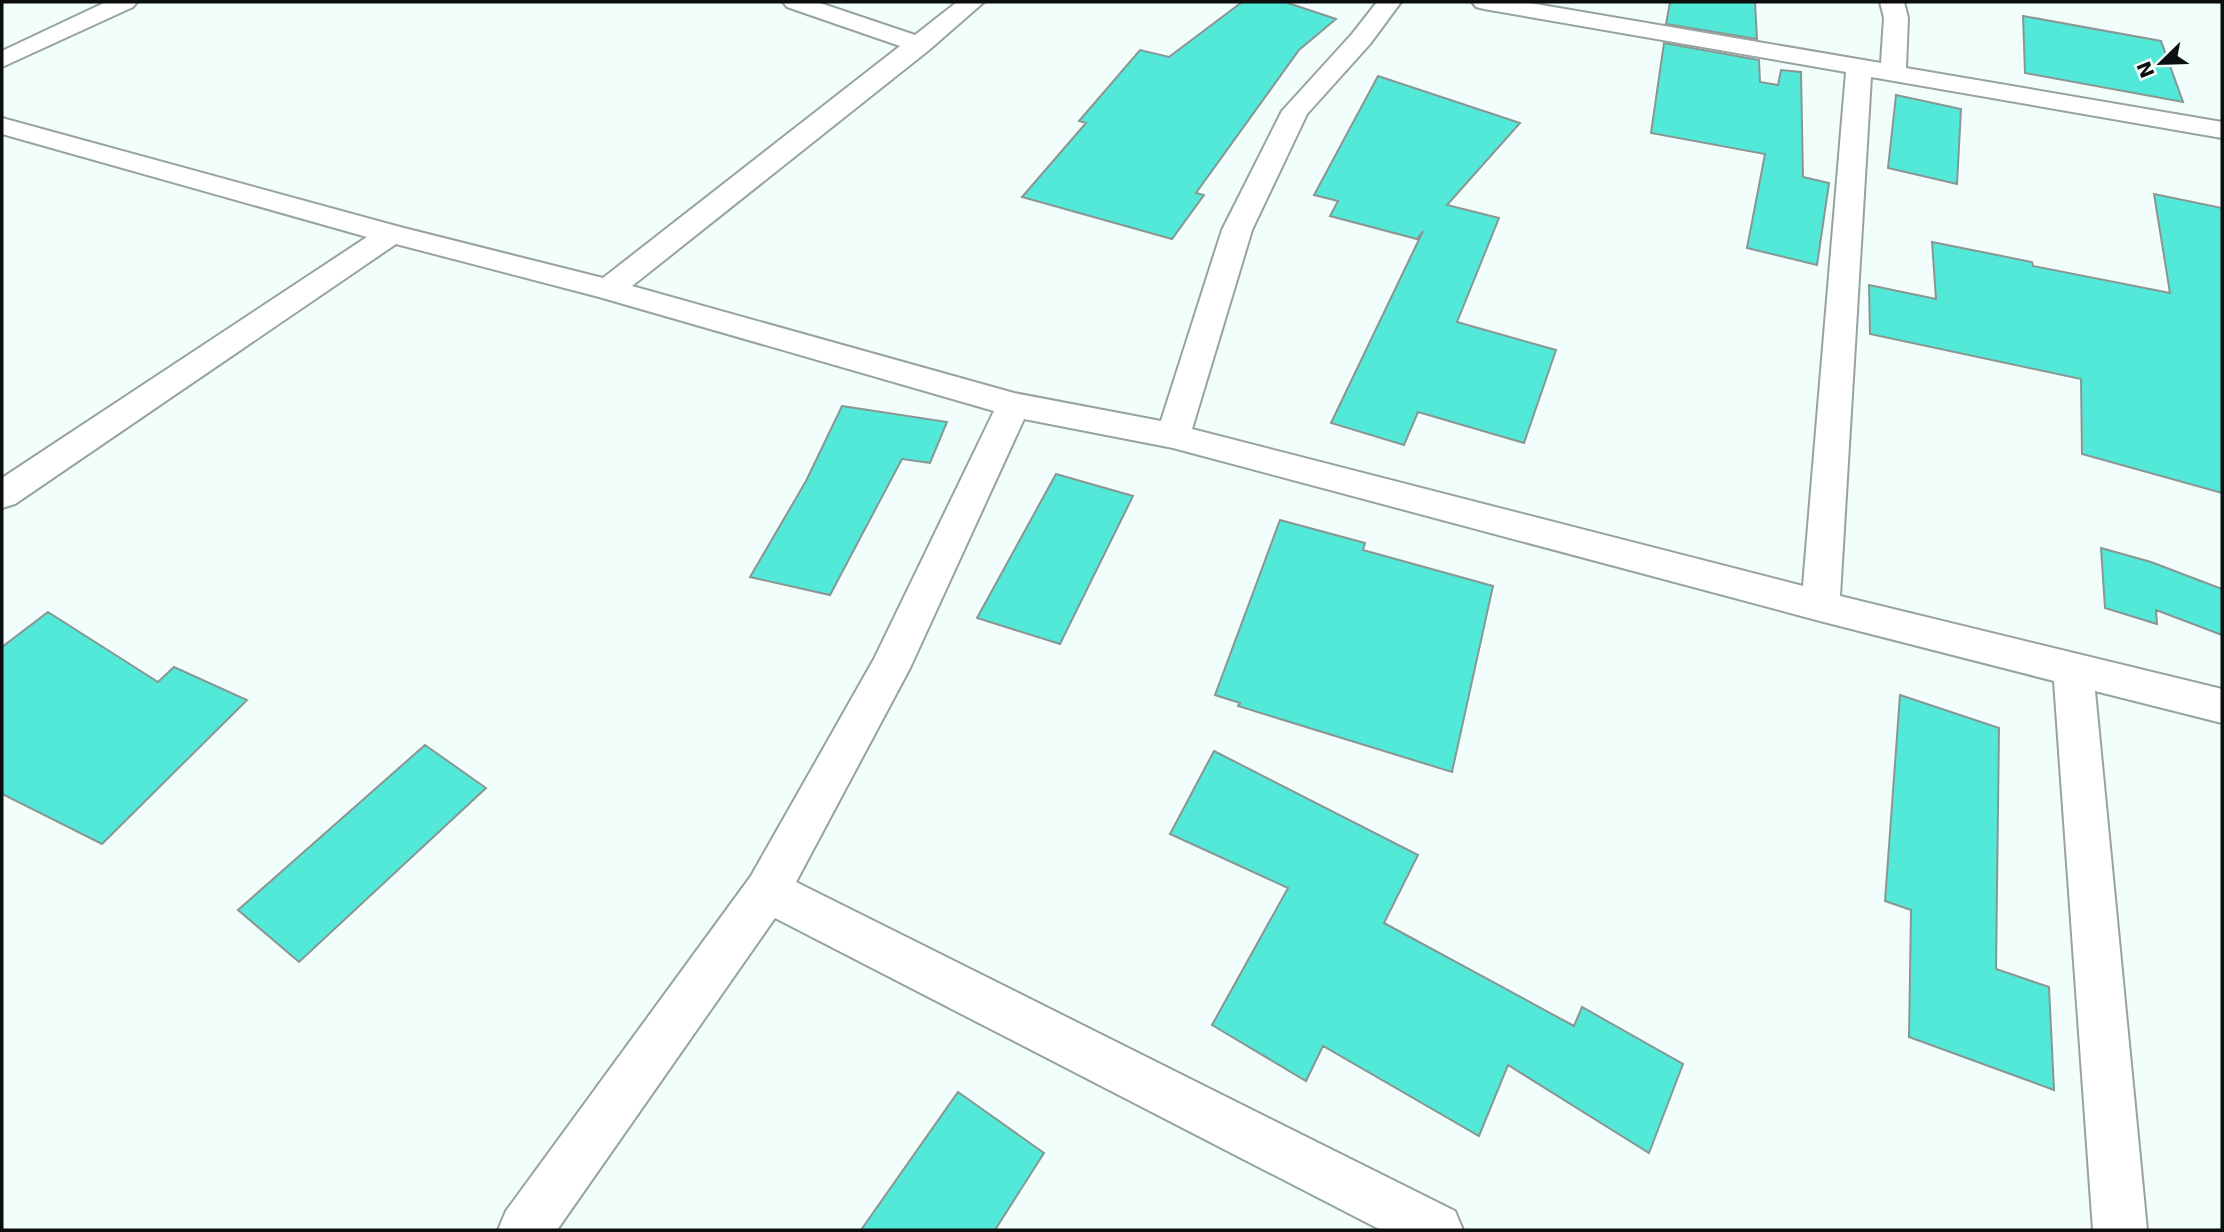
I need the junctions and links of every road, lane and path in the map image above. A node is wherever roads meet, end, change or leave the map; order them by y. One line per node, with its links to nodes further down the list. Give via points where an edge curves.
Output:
1 (125, 2): 8 (street)
2 (795, 2): 7 (street)
3 (972, 2): 7 (street)
4 (1389, 2): 16 (street, via 1294,111 1237,230)
5 (1484, 2): 9 (street)
6 (1892, 2): 10 (street, via 1896,18)
7 (920, 45): 14 (street)
8 (2, 60)
9 (1859, 66): 10 (street); 18 (street)
10 (1893, 72): 12 (street)
11 (2, 126): 13 (street)
12 (2222, 130)
13 (391, 234): 14 (street); 17 (street)
14 (608, 289): 15 (street)
15 (1014, 405): 16 (street); 21 (street, via 890,668)
16 (1172, 436): 18 (street)
17 (2, 495)
18 (1820, 606): 19 (street)
19 (2073, 669): 20 (street); 24 (street)
20 (2222, 706)
21 (767, 891): 22 (street); 23 (street)
22 (525, 1230)
23 (1437, 1230)
24 (2120, 1230)

